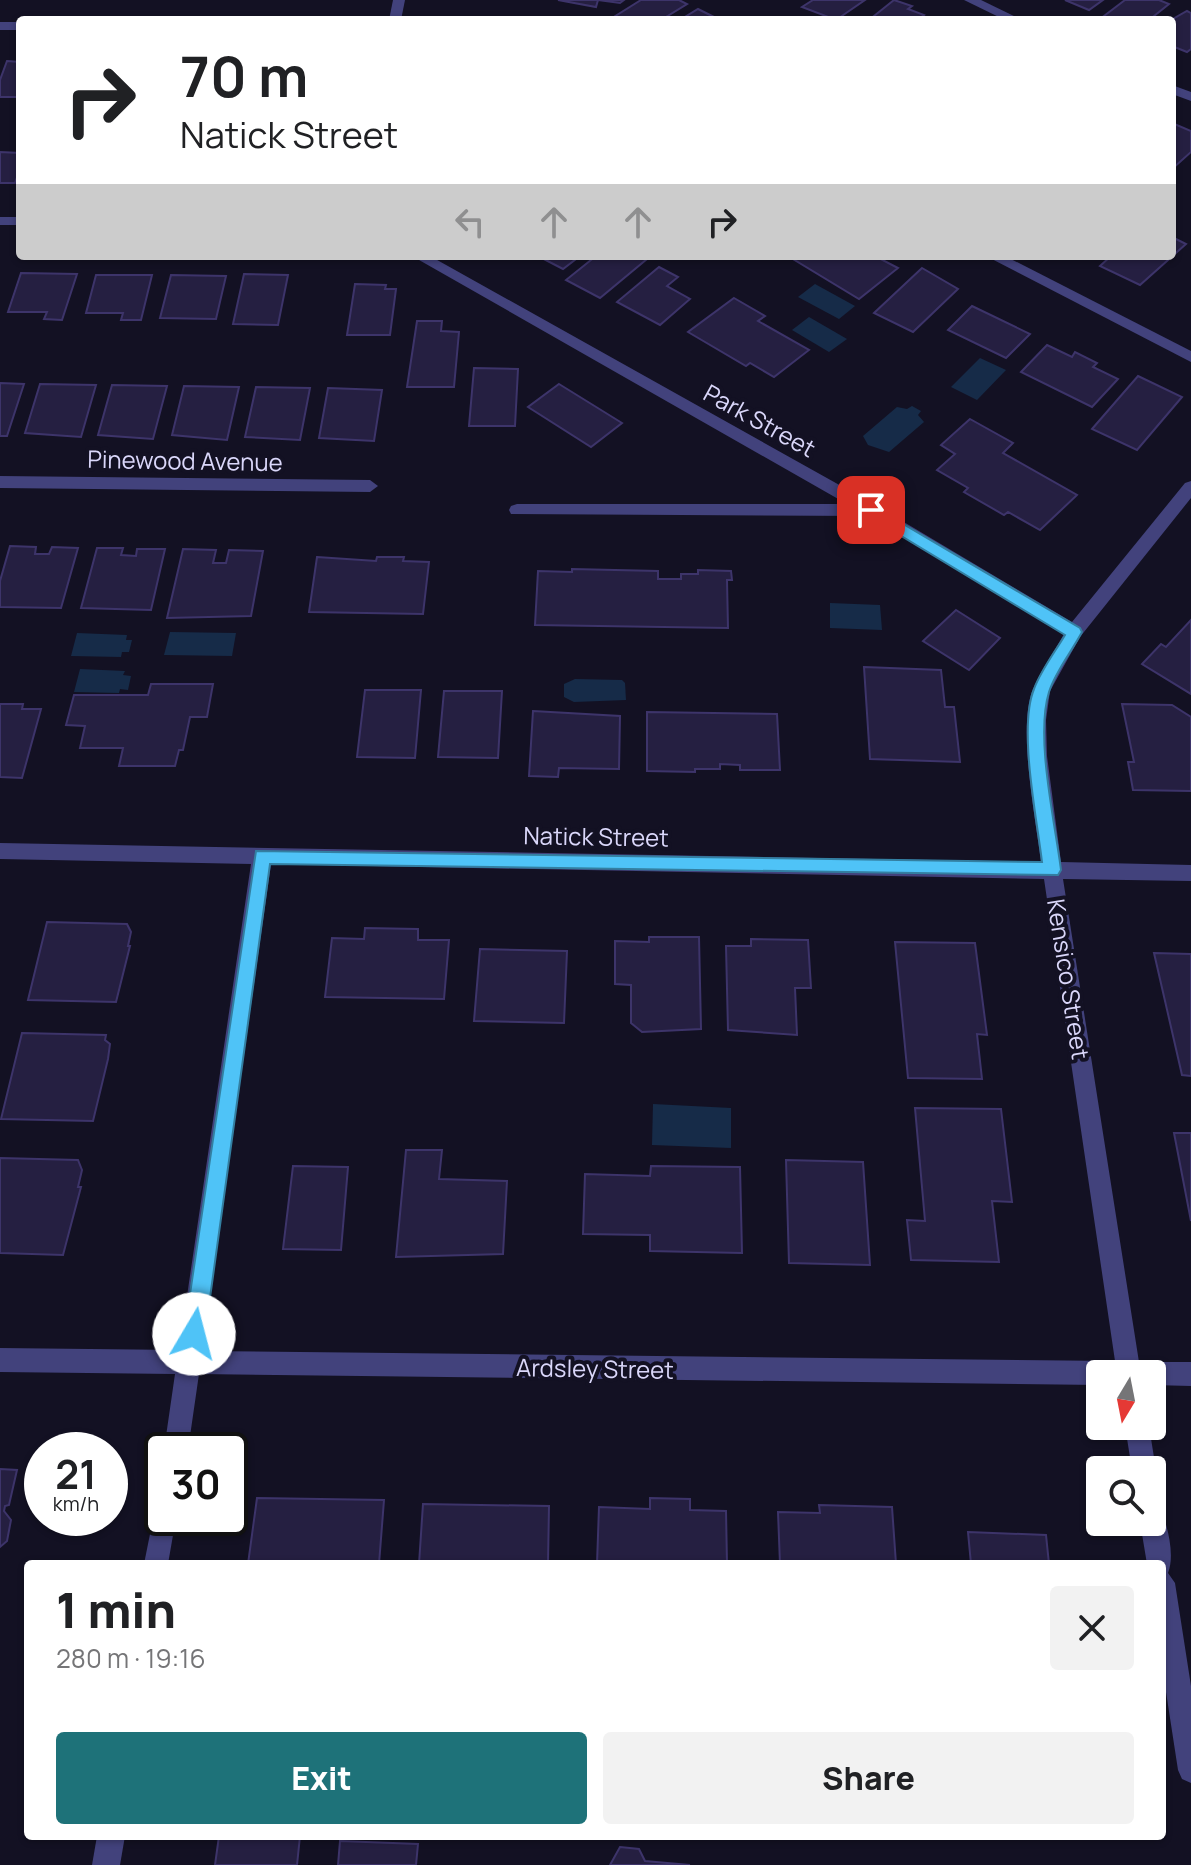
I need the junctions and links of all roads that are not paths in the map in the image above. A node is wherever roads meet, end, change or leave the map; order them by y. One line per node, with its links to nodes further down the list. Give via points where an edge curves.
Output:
1 (970, 0): 2 (street)
2 (1007, 16)
3 (426, 260): 10 (street, Park Street)
4 (1001, 260): 5 (street)
5 (1191, 357)
6 (0, 482): 7 (street, Pinewood Avenue)
7 (370, 486)
8 (1191, 487): 11 (street, Kensico Street)
9 (517, 510): 10 (street)
10 (871, 510): 11 (street, Park Street)
11 (1074, 632): 14 (street, Kensico Street, via 1041,691 1037,720)
12 (0, 851): 13 (street, Natick Street)
13 (262, 857): 14 (street, Natick Street); 18 (street)
14 (1052, 870): 15 (street, Natick Street); 17 (street, Kensico Street)
15 (1191, 873)
16 (0, 1360): 18 (street, Ardsley Street)
17 (1127, 1360)
18 (190, 1364): 19 (street, Ardsley Street); 22 (street)
19 (1086, 1374)
20 (1166, 1374): 21 (street, Ardsley Street)
21 (1191, 1374)
22 (179, 1432)
23 (161, 1536): 25 (street)
24 (1155, 1536): 26 (street)
25 (157, 1560)
26 (1158, 1560)
27 (1166, 1609): 28 (street)
28 (1191, 1770)
29 (110, 1840): 30 (street)
30 (106, 1865)

